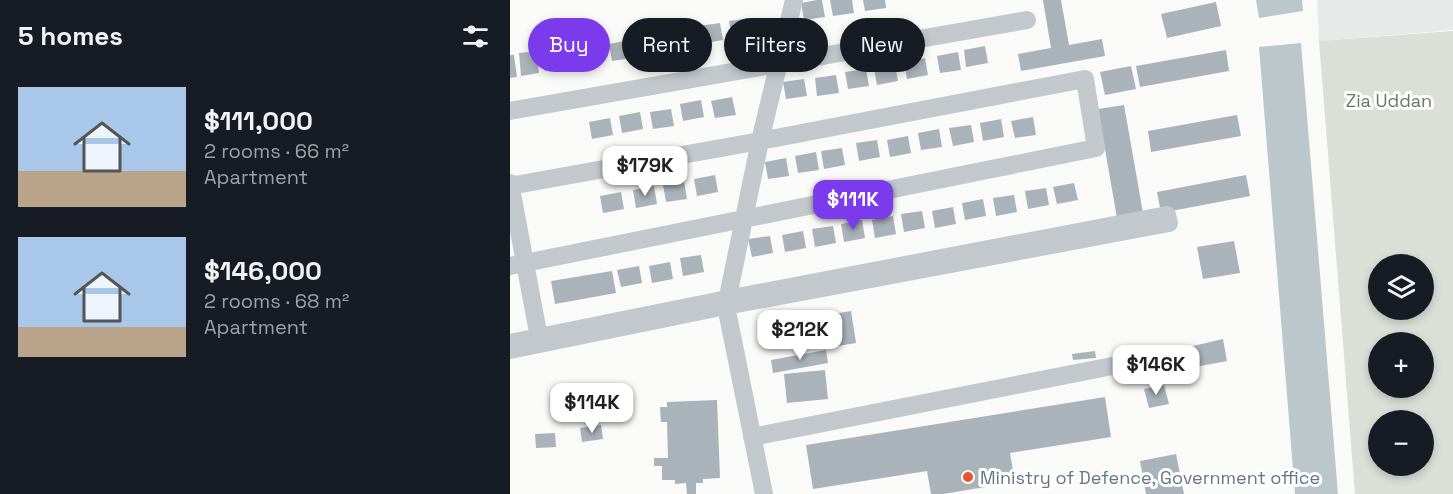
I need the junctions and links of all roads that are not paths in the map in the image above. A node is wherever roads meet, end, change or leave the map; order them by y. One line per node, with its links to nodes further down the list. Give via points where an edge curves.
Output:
1 (794, 0): 2 (street)
2 (790, 18)
3 (1028, 20): 4 (street)
4 (828, 55)
5 (733, 72): 7 (street)
6 (777, 72): 8 (street)
7 (510, 111)
8 (760, 141): 9 (street); 10 (street); 10 (street, via 1085,79 1096,148)
9 (510, 185): 11 (street)
10 (743, 220): 11 (street); 12 (street)
11 (518, 265): 13 (street)
12 (726, 302): 12 (street, via 1167,215 1168,223); 13 (street); 17 (street)
13 (540, 340): 14 (street); 15 (street)
14 (510, 343)
15 (510, 350)
16 (1148, 359): 17 (street)
17 (752, 437): 18 (street)
18 (764, 494)

